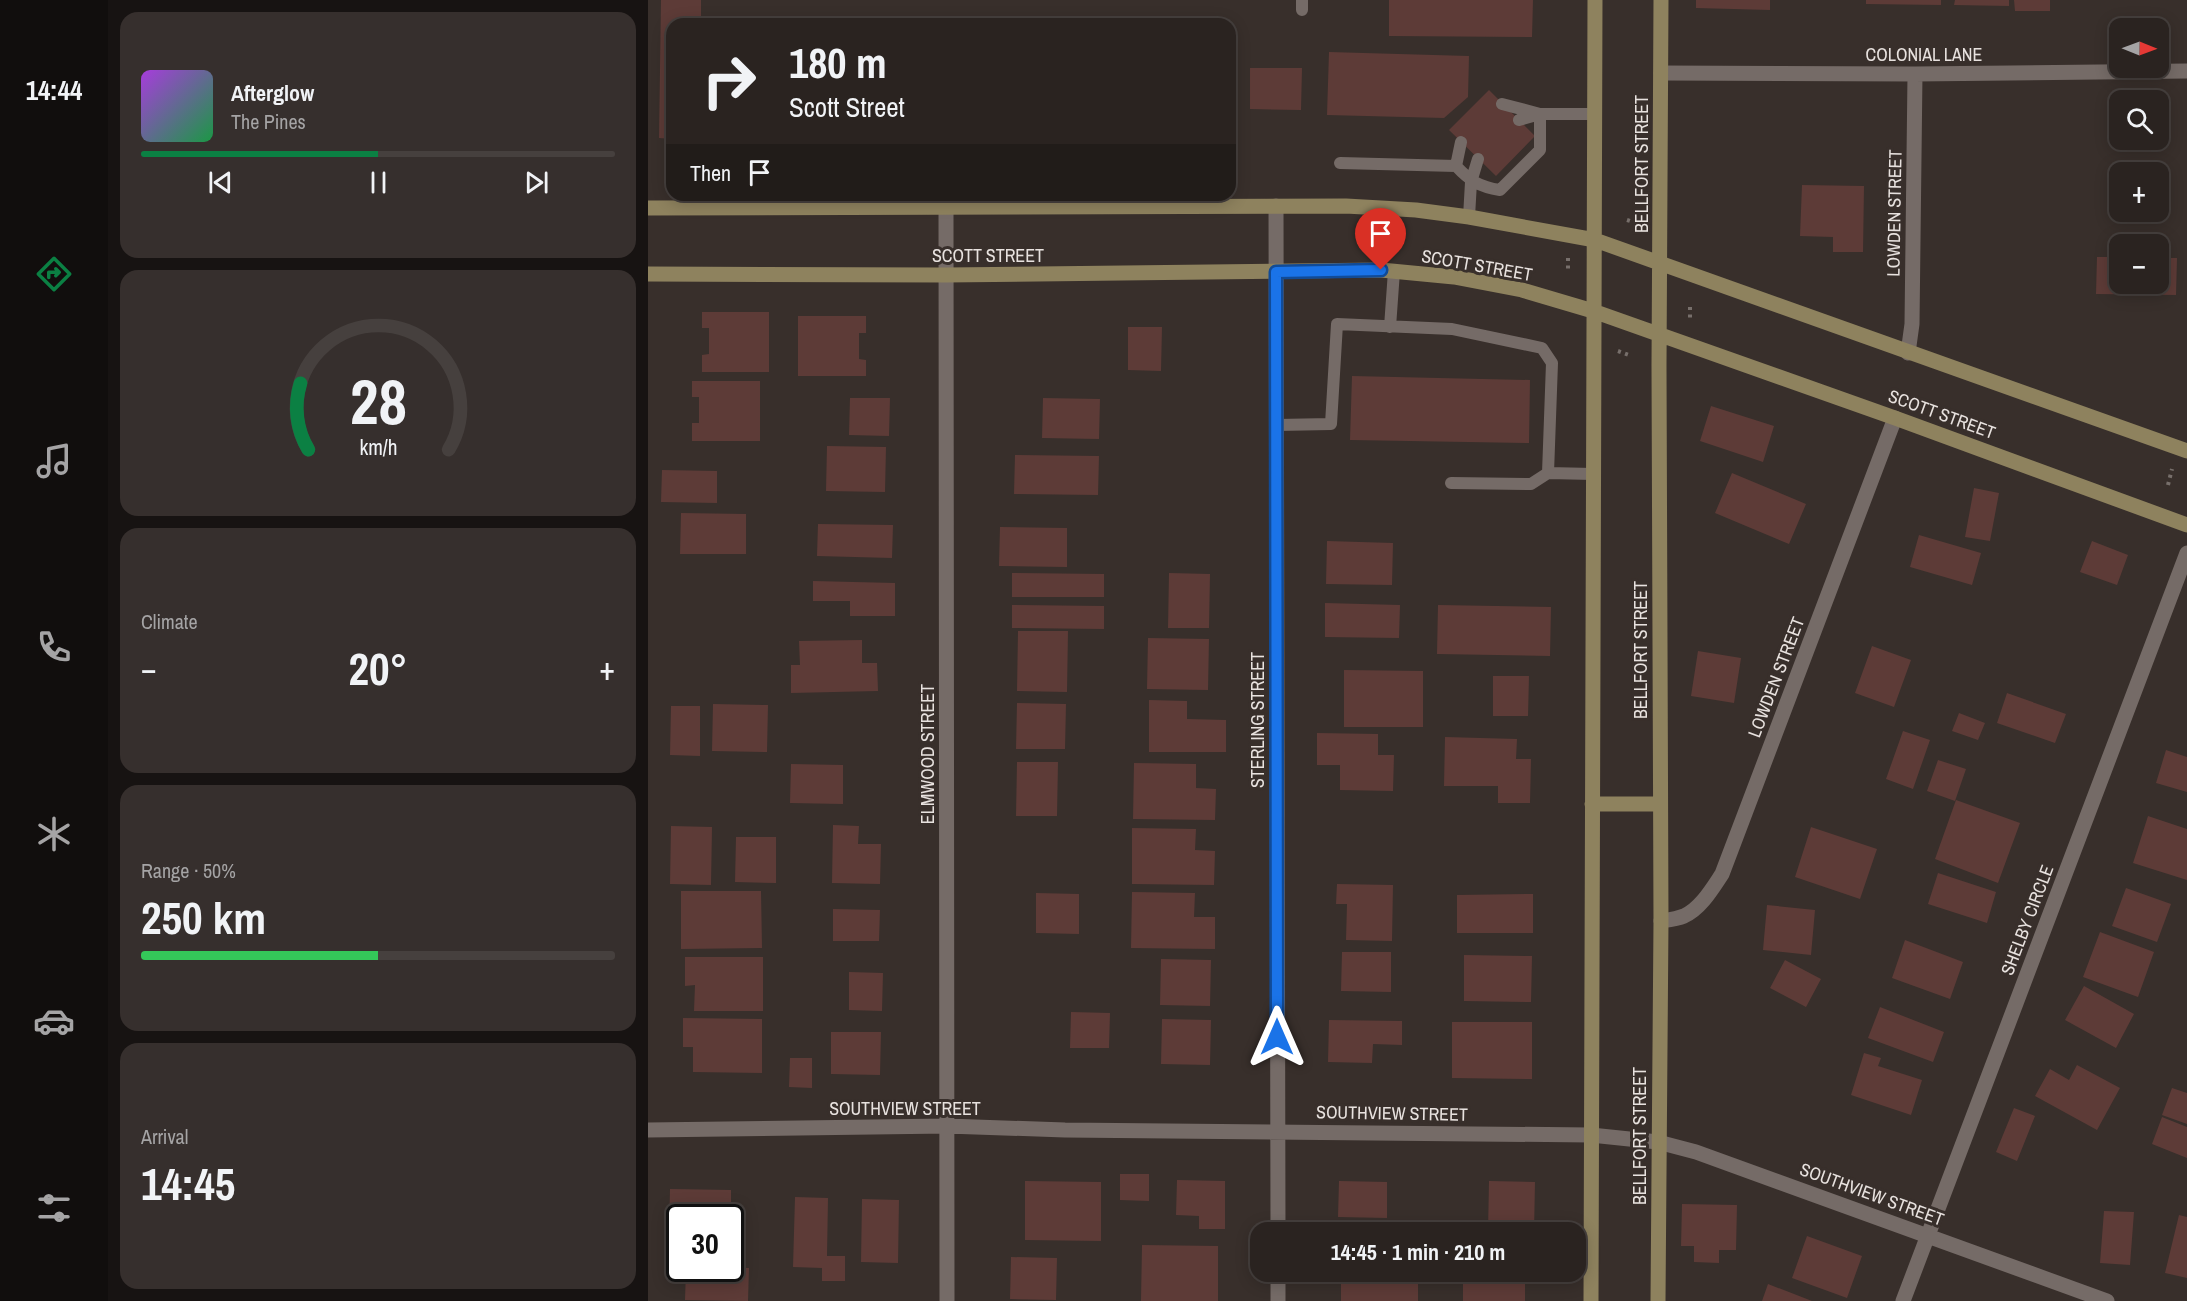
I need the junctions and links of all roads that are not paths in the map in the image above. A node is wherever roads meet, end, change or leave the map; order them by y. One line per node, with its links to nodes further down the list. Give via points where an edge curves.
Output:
1 (1594, 0): 8 (main road)
2 (1661, 0): 4 (main road, BELLFORT STREET)
3 (2187, 71): 5 (street, COLONIAL LANE)
4 (1661, 73): 5 (street, COLONIAL LANE); 20 (main road, BELLFORT STREET)
5 (1915, 74): 28 (street, LOWDEN STREET, via 1912,324)
6 (1502, 104): 7 (lane)
7 (1540, 114): 8 (lane); 9 (lane); 14 (lane, via 1540,150 1500,190)
8 (1595, 114): 19 (main road)
9 (1519, 120)
10 (1461, 142): 13 (lane)
11 (1478, 159): 14 (lane)
12 (1340, 162): 13 (lane)
13 (1455, 166): 14 (lane)
14 (1471, 182): 18 (lane)
15 (1276, 206): 16 (main road); 18 (main road, via 1346,206); 22 (street, STERLING STREET)
16 (946, 207): 17 (main road); 24 (street, ELMWOOD STREET)
17 (648, 208)
18 (1469, 217): 19 (main road)
19 (1595, 240): 20 (main road); 25 (main road)
20 (1660, 262): 27 (main road, BELLFORT STREET); 28 (main road)
21 (1394, 271): 22 (main road, SCOTT STREET); 25 (main road, SCOTT STREET, via 1455,277 1522,290); 26 (lane)
22 (1276, 272): 24 (main road, SCOTT STREET); 30 (street, STERLING STREET)
23 (648, 274): 24 (main road, SCOTT STREET)
24 (945, 275): 40 (street, ELMWOOD STREET)
25 (1593, 311): 27 (main road, SCOTT STREET); 33 (main road)
26 (1390, 327): 30 (lane, via 1337,324 1331,424); 32 (lane, via 1452,329 1542,348 1552,363)
27 (1659, 336): 29 (main road, SCOTT STREET); 38 (main road, BELLFORT STREET)
28 (1908, 353): 31 (main road)
29 (1895, 418): 35 (main road, SCOTT STREET); 39 (street, LOWDEN STREET, via 1722,874 1698,906 1684,916)
30 (1276, 424): 42 (street, STERLING STREET)
31 (2187, 451)
32 (1548, 473): 33 (lane); 34 (lane, via 1531,484)
33 (1593, 474): 37 (main road)
34 (1451, 483)
35 (2187, 525)
36 (2187, 553): 46 (street, SHELBY CIRCLE)
37 (1592, 804): 38 (main road); 43 (main road)
38 (1660, 804): 39 (main road, BELLFORT STREET)
39 (1661, 921): 44 (main road, BELLFORT STREET)
40 (947, 1126): 41 (street, SOUTHVIEW STREET); 42 (street, SOUTHVIEW STREET); 48 (street, ELMWOOD STREET)
41 (648, 1130)
42 (1278, 1131): 43 (street, SOUTHVIEW STREET); 45 (street, STERLING STREET)
43 (1591, 1134): 44 (street, SOUTHVIEW STREET); 50 (main road)
44 (1658, 1142): 46 (street, SOUTHVIEW STREET); 51 (main road, BELLFORT STREET)
45 (1278, 1222)
46 (1928, 1235): 52 (street, SHELBY CIRCLE); 53 (street, SOUTHVIEW STREET)
47 (1278, 1282): 49 (street)
48 (947, 1301)
49 (1278, 1301)
50 (1592, 1301)
51 (1658, 1301)
52 (1903, 1301)
53 (2107, 1301)

